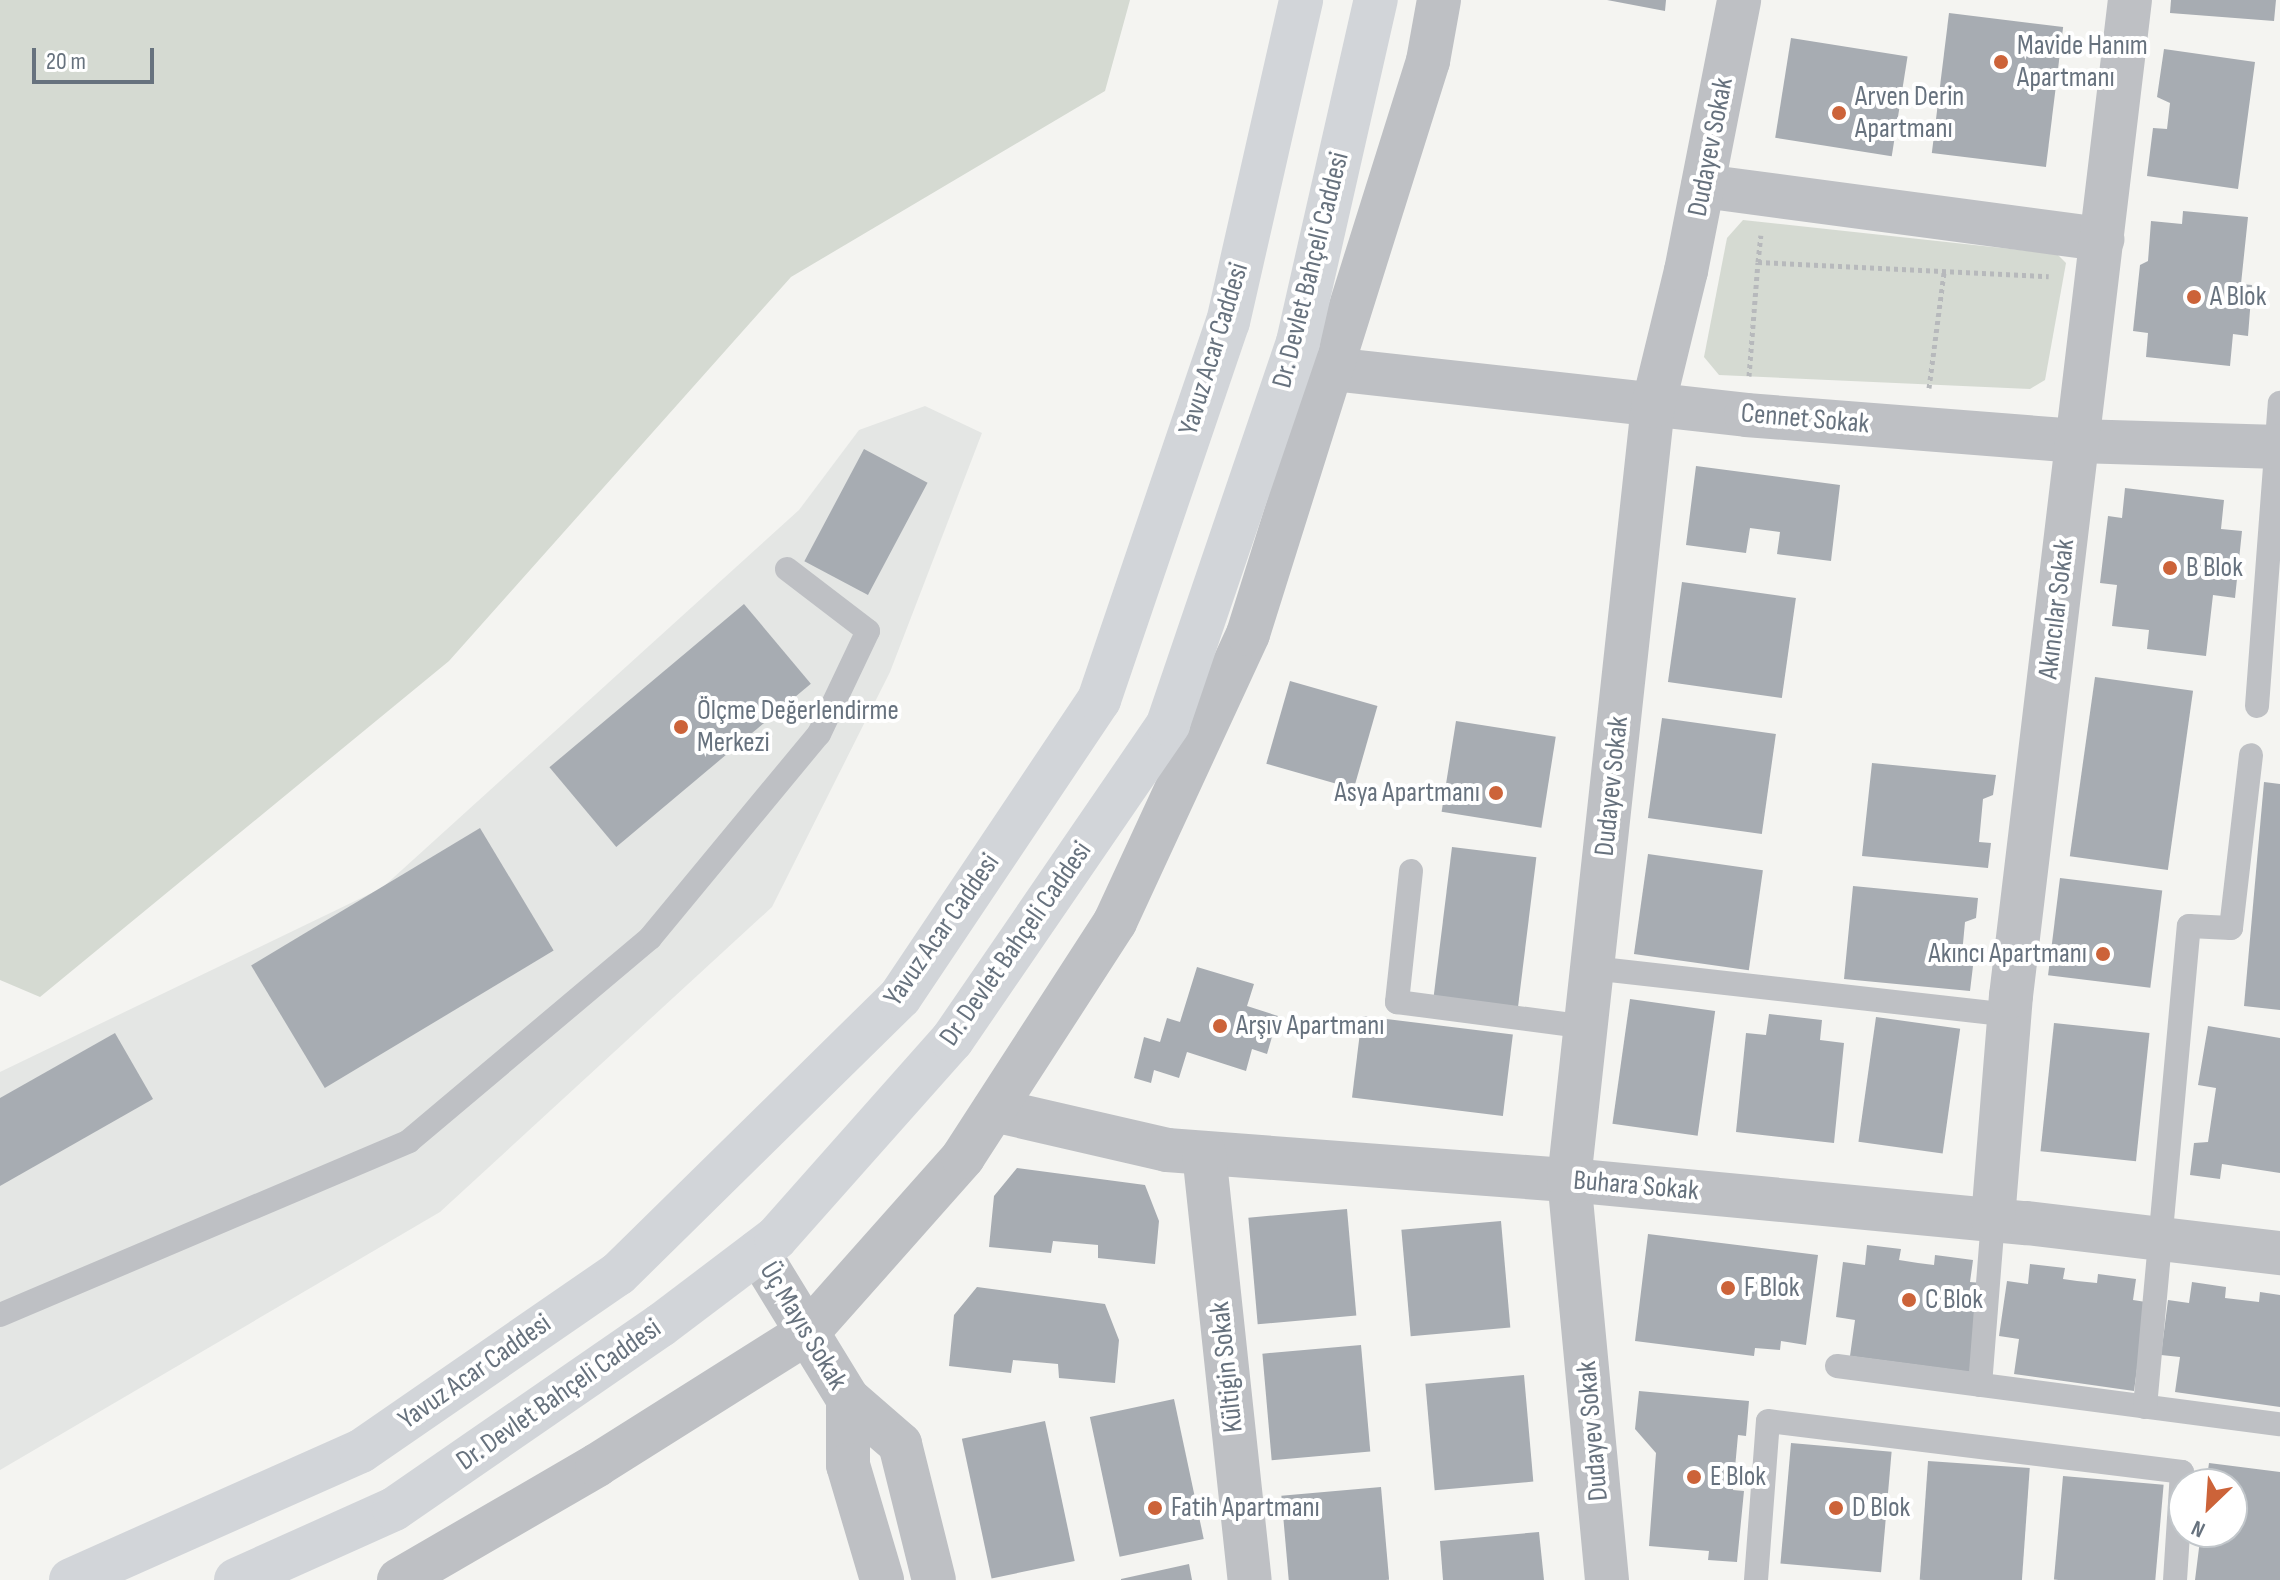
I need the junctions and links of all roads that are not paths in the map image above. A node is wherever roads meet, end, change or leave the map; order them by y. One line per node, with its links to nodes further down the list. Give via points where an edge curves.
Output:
1 (1301, 0): 34 (main road, Yavuz Acar Caddesi, via 1228,322 1099,700 900,997 618,1274 361,1451)
2 (1376, 0): 25 (main road, Dr. Devlet Bahçeli Caddesi, via 1298,342 1168,724 952,1040)
3 (1439, 0): 8 (street, via 1428,61)
4 (1739, 0): 6 (street, Dudayev Sokak)
5 (2130, 0): 7 (street, Akıncılar Sokak)
6 (1703, 186): 7 (street); 10 (street, Dudayev Sokak)
7 (2102, 239): 11 (street, Akıncılar Sokak)
8 (1332, 369): 10 (street, Cennet Sokak); 20 (street, via 1248,634 1115,922)
9 (2280, 403): 12 (lane)
10 (1653, 406): 11 (street, Cennet Sokak); 17 (street, Dudayev Sokak)
11 (2077, 441): 12 (street, Cennet Sokak); 18 (street, Akıncılar Sokak)
12 (2278, 447): 14 (lane)
13 (787, 569): 27 (lane, via 868,631 819,734 650,938 409,1141)
14 (2257, 706)
15 (2251, 755): 24 (lane, via 2231,928 2189,926)
16 (1411, 871): 19 (lane, via 1397,1002)
17 (1592, 968): 18 (lane); 19 (street, Dudayev Sokak)
18 (2009, 1015): 23 (street, Akıncılar Sokak)
19 (1586, 1027): 22 (street, Dudayev Sokak)
20 (994, 1110): 21 (street, Buhara Sokak, via 1167,1150); 28 (street, via 963,1157)
21 (1204, 1153): 22 (street, Buhara Sokak); 39 (street, Kültigin Sokak)
22 (1569, 1180): 23 (street, Buhara Sokak); 40 (street, Dudayev Sokak)
23 (1993, 1219): 24 (street, Buhara Sokak); 30 (lane)
24 (2161, 1240): 26 (street, Buhara Sokak); 32 (lane)
25 (758, 1252): 28 (street, Üç Mayıs Sokak); 35 (main road, Dr. Devlet Bahçeli Caddesi, via 394,1509)
26 (2280, 1253)
27 (0, 1315)
28 (807, 1333): 31 (street, Üç Mayıs Sokak); 36 (street, via 597,1465)
29 (1837, 1366): 30 (lane)
30 (1980, 1385): 32 (lane)
31 (848, 1399): 37 (street, Üç Mayıs Sokak, via 848,1465); 38 (street, Üç Mayıs Sokak, via 900,1444)
32 (2145, 1407): 33 (lane)
33 (2280, 1424)
34 (71, 1580)
35 (236, 1580)
36 (399, 1580)
37 (882, 1580)
38 (934, 1580)
39 (1250, 1580)
40 (1607, 1580)
41 (1756, 1580): 42 (lane, via 1768,1421 2182,1472)
42 (2175, 1580)

